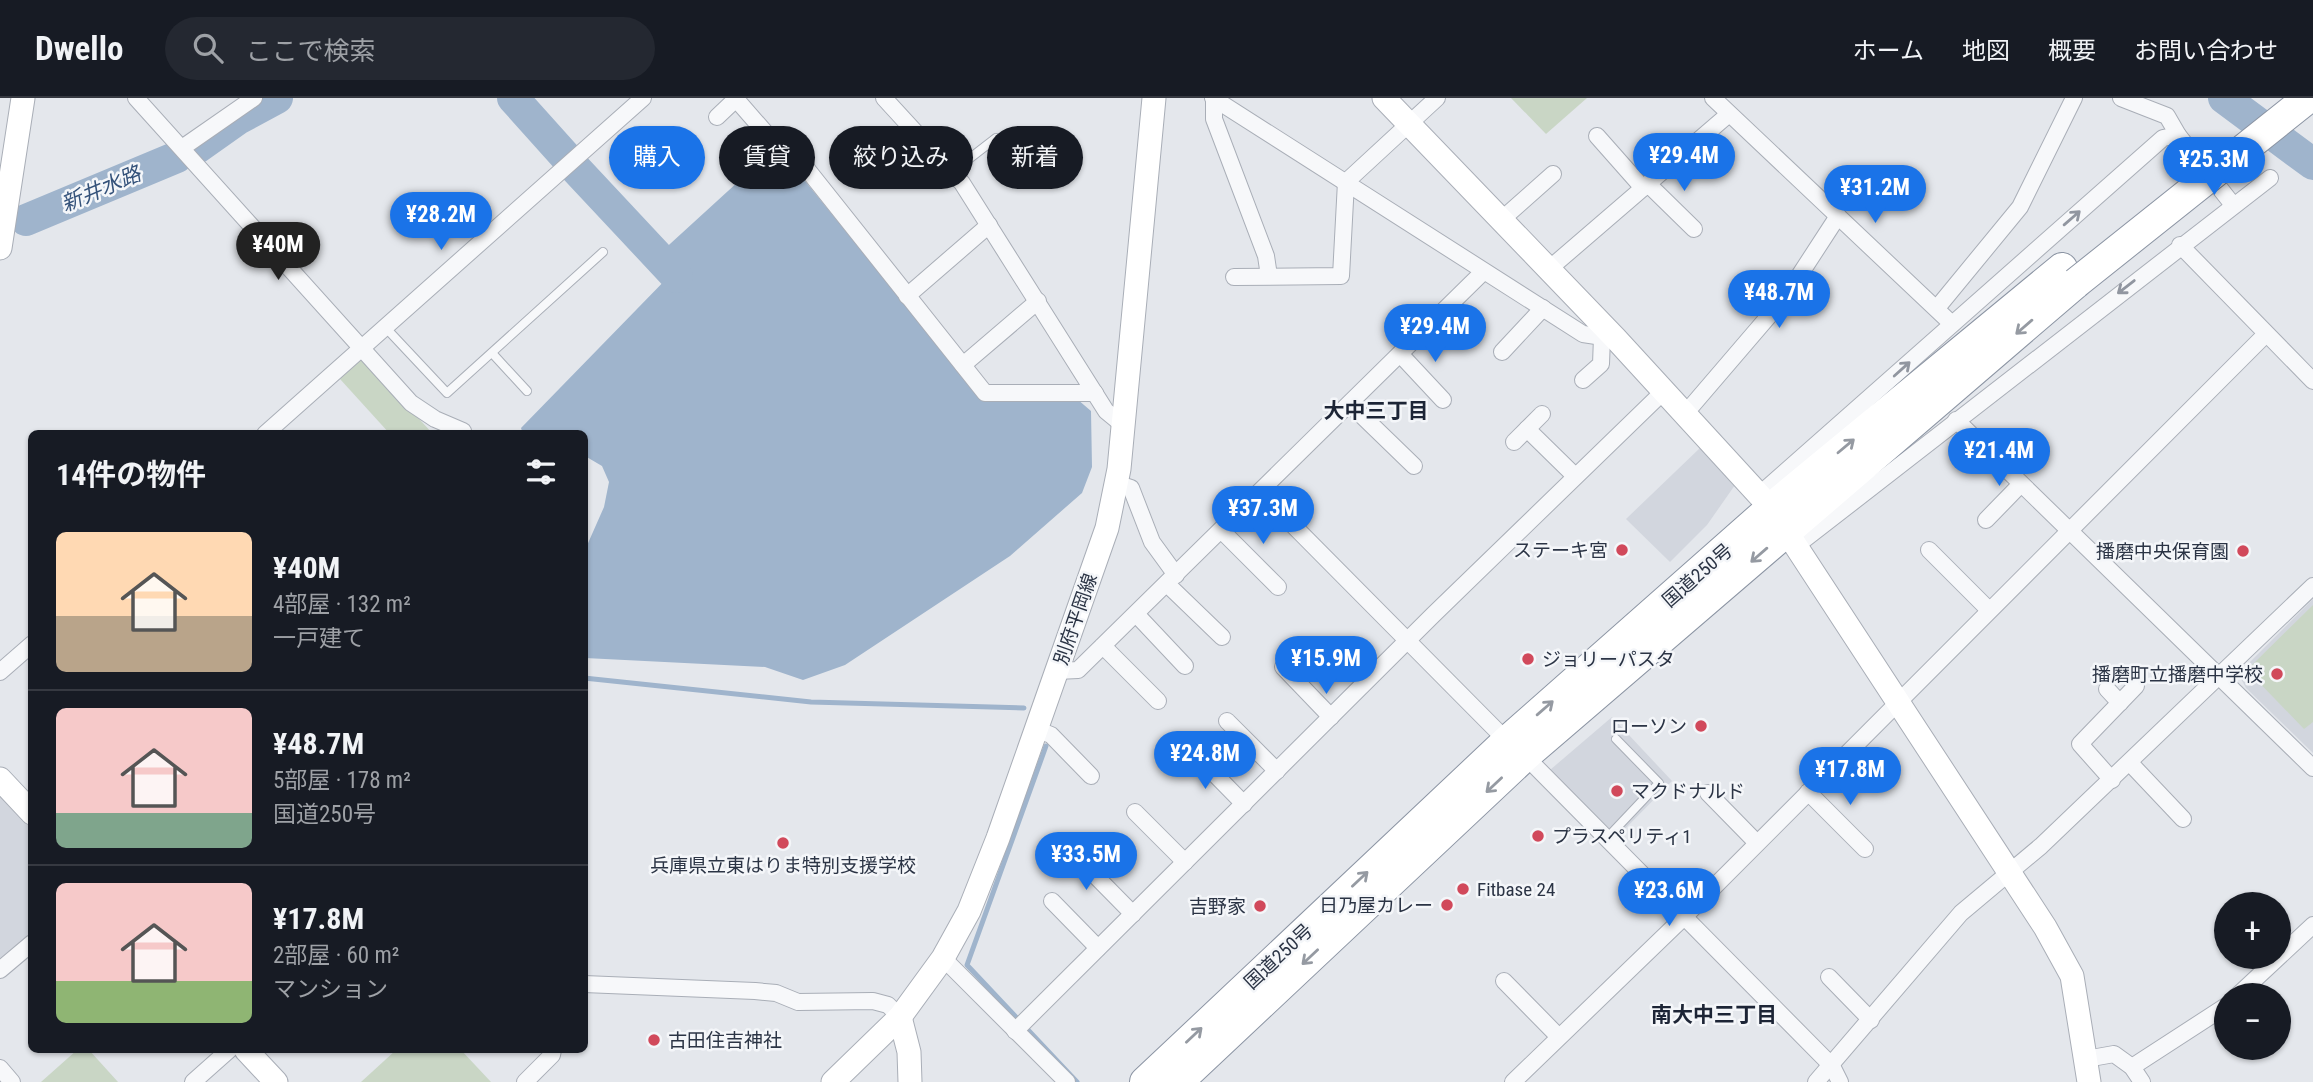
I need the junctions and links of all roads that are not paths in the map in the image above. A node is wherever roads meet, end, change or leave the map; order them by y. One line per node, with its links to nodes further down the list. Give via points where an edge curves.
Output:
1 (23, 98): 36 (street)
2 (136, 98): 23 (street)
3 (254, 98): 23 (street)
4 (643, 98): 48 (street)
5 (884, 98): 19 (street)
6 (1154, 98): 66 (street, 別府平岡線)
7 (1214, 98): 27 (street); 41 (street, via 1214,119 1266,256)
8 (1384, 98): 18 (street)
9 (1437, 98): 18 (street)
10 (1713, 98): 16 (street)
11 (2074, 98): 46 (street, via 2020,208)
12 (2121, 98): 20 (street, via 2167,116)
13 (2276, 98): 40 (highway, 国道250号)
14 (2308, 98): 40 (highway, 国道250号, bridge)
15 (736, 99): 17 (street); 43 (street, via 784,154 803,164)
16 (1729, 114): 28 (street); 31 (street)
17 (717, 117)
18 (1408, 125): 27 (street); 32 (street)
19 (910, 126)
20 (2178, 135): 30 (street); 47 (street, one-way to 20, via 2163,138)
21 (1597, 136): 28 (street)
22 (987, 145): 24 (lane)
23 (182, 148): 51 (street)
24 (973, 156)
25 (1553, 174): 32 (street)
26 (2270, 178): 30 (street)
27 (1346, 182): 39 (street); 41 (street, via 1342,276)
28 (1645, 186): 34 (street); 38 (street)
29 (964, 189): 33 (street)
30 (2233, 205): 35 (street)
31 (1838, 216): 46 (street); 64 (street, via 1786,296)
32 (1500, 221): 38 (street)
33 (989, 225): 43 (street); 44 (street)
34 (1694, 229)
35 (2180, 245): 49 (street); 65 (street, one-way to 65)
36 (0, 248)
37 (603, 252): 52 (lane)
38 (1549, 270): 50 (street)
39 (1483, 272): 45 (street); 54 (street)
40 (2069, 275): 76 (highway, 国道250号)
41 (1269, 276): 42 (street)
42 (1234, 277)
43 (907, 296): 55 (street)
44 (1038, 301): 55 (street); 60 (street)
45 (1543, 308): 50 (street, via 1583,334); 53 (street)
46 (1937, 308): 47 (street)
47 (1952, 324): 76 (street, one-way to 47)
48 (385, 327): 51 (street); 52 (lane, via 447,393)
49 (2266, 334): 57 (street); 78 (street)
50 (1609, 338): 56 (street, via 1601,364); 59 (street)
51 (362, 347): 68 (street); 69 (street, via 411,403)
52 (492, 352): 58 (lane)
53 (1502, 352)
54 (1400, 354): 61 (street); 62 (street)
55 (962, 365): 60 (street, via 985,393)
56 (1583, 380)
57 (2313, 381)
58 (527, 391)
59 (1663, 392): 64 (street); 72 (street)
60 (1095, 393): 66 (street, via 1106,411)
61 (1443, 400)
62 (1350, 404): 71 (street); 75 (street)
63 (1542, 414): 67 (street)
64 (1684, 415): 76 (street)
65 (1956, 420): 74 (street); 76 (street)
66 (1123, 425): 73 (street, 別府平岡線)
67 (1527, 429): 70 (street); 72 (street)
68 (269, 430)
69 (461, 430)
70 (1514, 442)
71 (1414, 466)
72 (1575, 476): 87 (street)
73 (1116, 483): 81 (street, via 1131,488); 92 (street, 別府平岡線, via 1107,527)
74 (2021, 484): 77 (street); 78 (street)
75 (1261, 493): 79 (street); 87 (street)
76 (1778, 520): 98 (street); 104 (highway, 国道250号)
77 (1986, 520)
78 (2069, 530): 84 (street); 94 (street)
79 (1222, 531): 81 (street); 83 (street)
80 (1929, 550): 84 (street)
81 (1171, 580): 85 (street); 86 (street)
82 (2313, 586): 94 (street)
83 (1278, 587)
84 (1989, 610): 98 (street)
85 (1136, 614): 88 (street); 90 (street)
86 (1222, 638)
87 (1409, 640): 100 (street); 104 (street)
88 (1103, 646): 92 (street, via 1078,670); 97 (street)
89 (28, 648): 93 (street)
90 (1185, 666)
91 (1283, 667): 100 (street)
92 (1057, 671): 102 (street, 別府平岡線)
93 (0, 672)
94 (2220, 678): 106 (street); 107 (street)
95 (2136, 686): 99 (street)
96 (2107, 690): 99 (street)
97 (1158, 701)
98 (1897, 702): 112 (street); 123 (street)
99 (2120, 703): 111 (street, via 2080,744)
100 (1331, 717): 108 (street)
101 (1227, 721): 108 (street)
102 (1037, 729): 109 (street, via 1051,735); 130 (street, 別府平岡線, via 998,838)
103 (1616, 738): 118 (lane, via 1659,783)
104 (1516, 749): 118 (street); 156 (highway, 国道250号, one-way to 104); 157 (highway, 国道250号, one-way to 157)
105 (1193, 752): 114 (street)
106 (2130, 763): 111 (street); 117 (street)
107 (2313, 768)
108 (1277, 771): 114 (street)
109 (1091, 776)
110 (0, 779): 115 (street)
111 (2112, 780): 123 (street)
112 (1808, 792): 119 (street); 121 (street)
113 (1708, 793): 119 (street)
114 (1244, 804): 122 (street)
115 (28, 809)
116 (1135, 812): 122 (street)
117 (2183, 819)
118 (1607, 838): 126 (street)
119 (1757, 843): 126 (street)
120 (1065, 845): 125 (street)
121 (1865, 849)
122 (1185, 862): 125 (street)
123 (2009, 873): 138 (street, via 1961,913); 144 (street, via 2072,976)
124 (1052, 901): 129 (street)
125 (1133, 914): 129 (street)
126 (1684, 917): 140 (street); 145 (street)
127 (2313, 925): 134 (street)
128 (28, 946): 131 (street)
129 (1098, 948): 139 (street)
130 (943, 958): 137 (street, 別府平岡線); 139 (street)
131 (0, 970)
132 (1829, 977): 138 (street)
133 (1504, 981): 140 (street)
134 (2251, 983)
135 (588, 984): 137 (street, via 755,991 797,1002 873,1001 888,1005)
136 (2214, 1014): 146 (street)
137 (900, 1017): 153 (street, 別府平岡線); 154 (street, via 909,1052)
138 (1871, 1020): 145 (street)
139 (1015, 1031): 155 (street)
140 (1559, 1037): 148 (street)
141 (226, 1053): 150 (street)
142 (249, 1053): 151 (street)
143 (552, 1053): 152 (street)
144 (2086, 1059): 146 (street, via 2115,1054); 160 (street)
145 (1832, 1066): 158 (street); 159 (street)
146 (2132, 1067): 161 (street)
147 (0, 1068): 149 (street)
148 (1525, 1078)
149 (12, 1082)
150 (192, 1082)
151 (275, 1082)
152 (525, 1082)
153 (833, 1082)
154 (910, 1082)
155 (1067, 1082)
156 (1145, 1082)
157 (1178, 1082)
158 (1816, 1082)
159 (1840, 1082)
160 (2090, 1082)
161 (2142, 1082)

